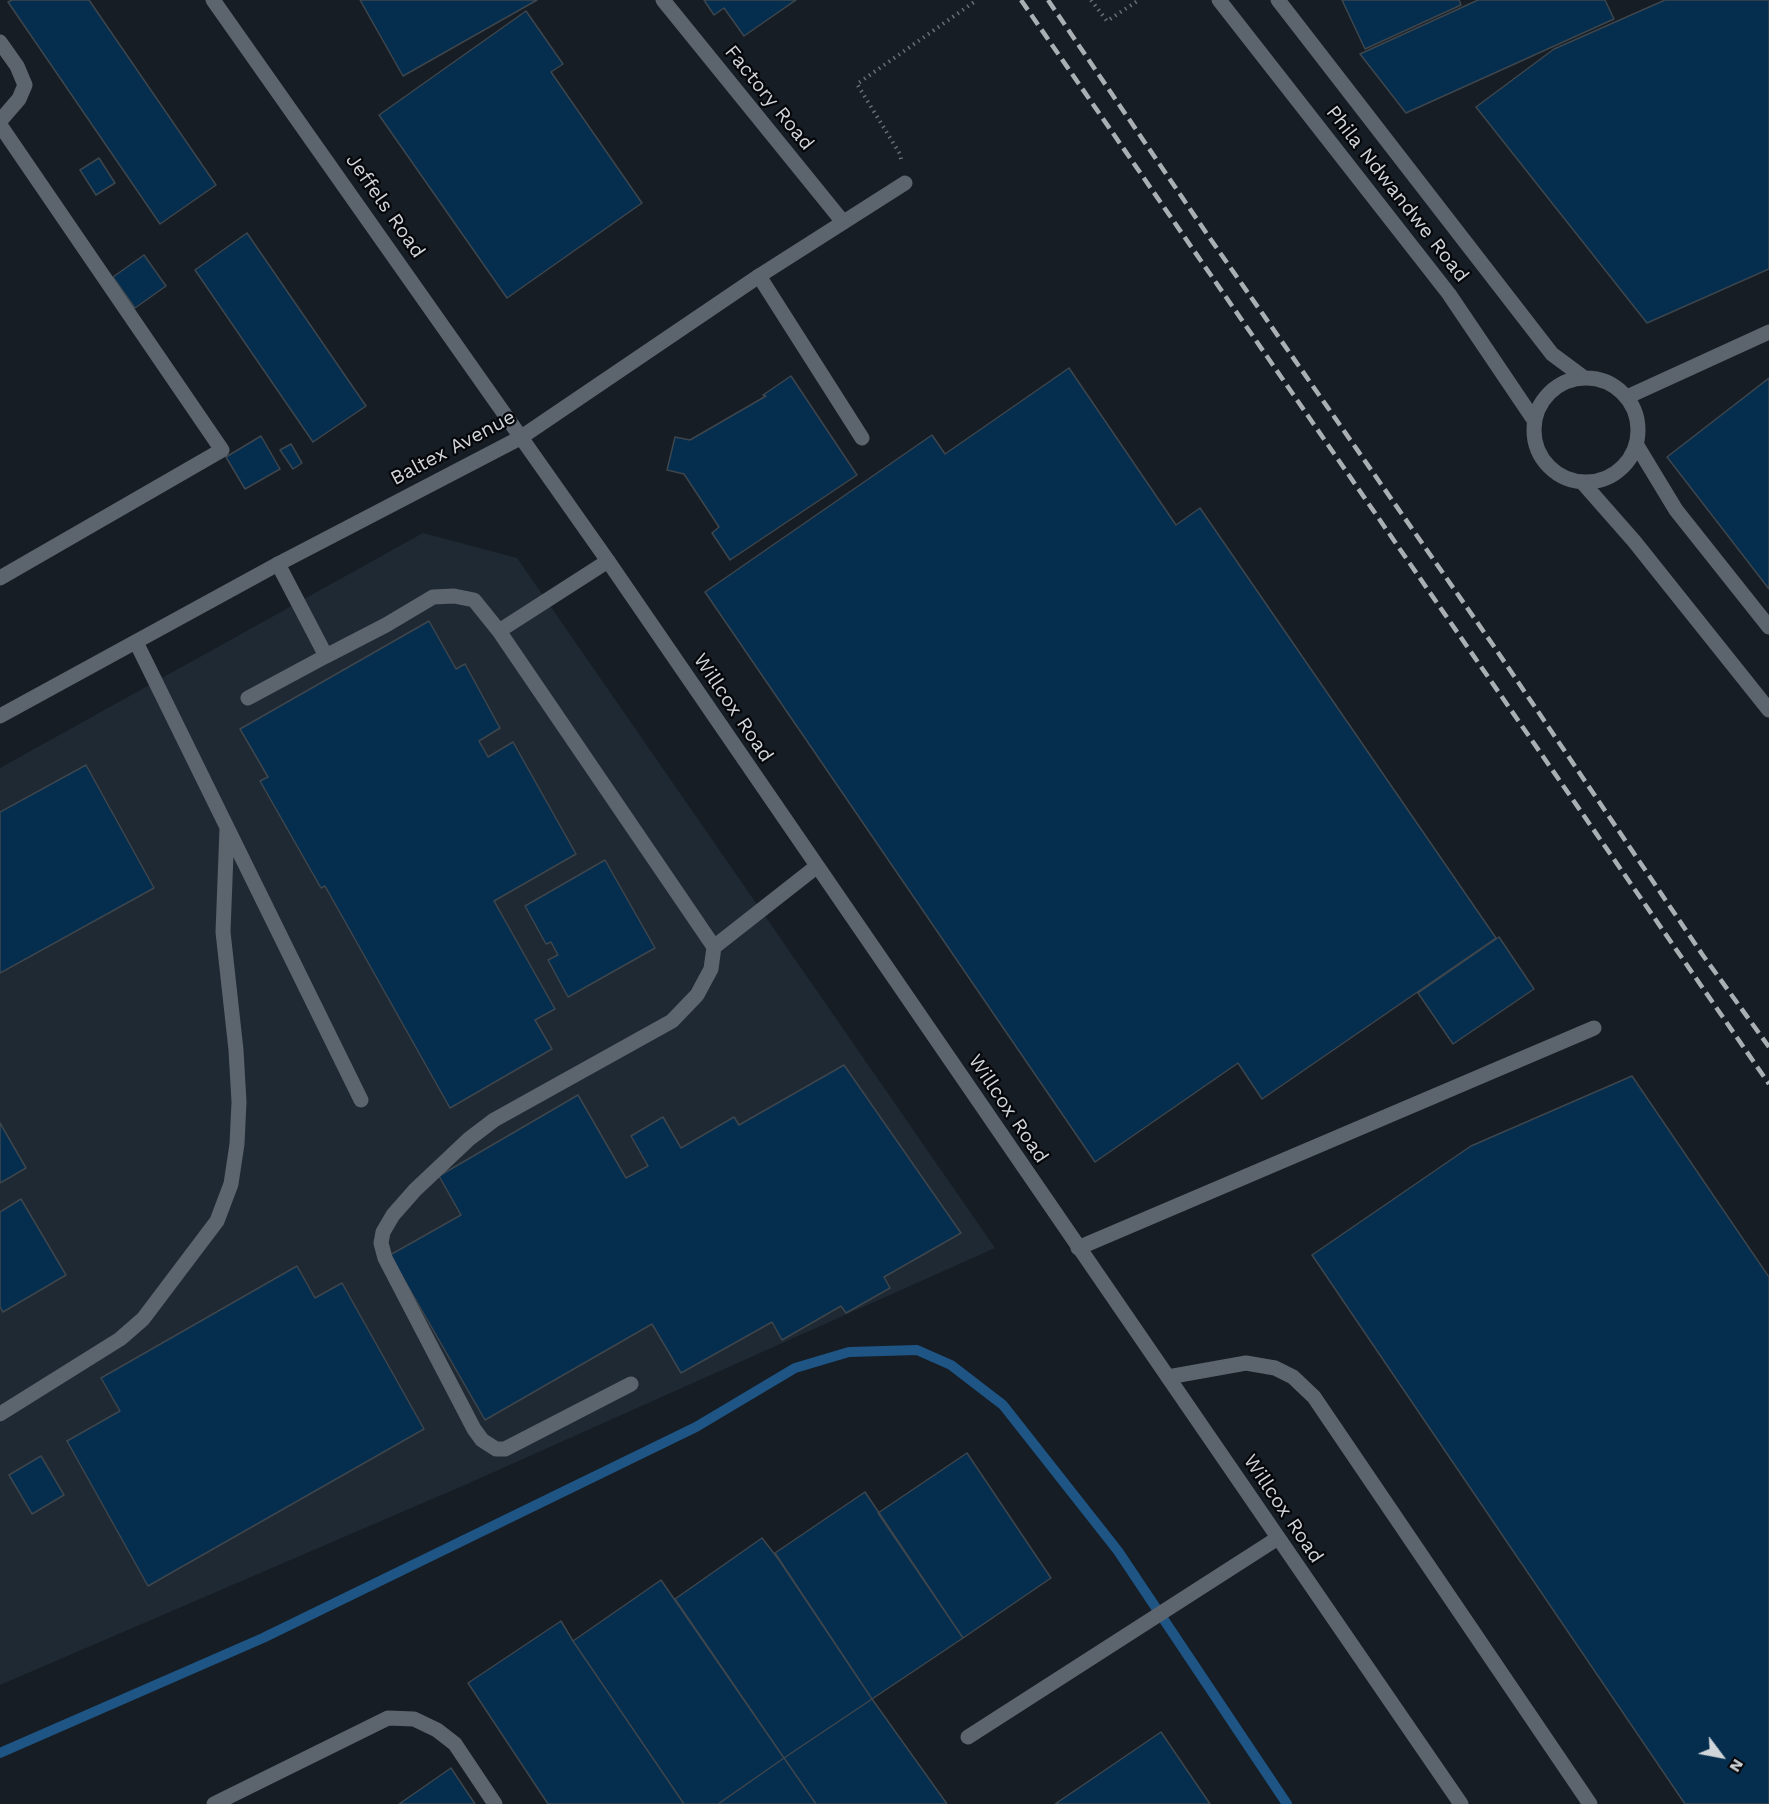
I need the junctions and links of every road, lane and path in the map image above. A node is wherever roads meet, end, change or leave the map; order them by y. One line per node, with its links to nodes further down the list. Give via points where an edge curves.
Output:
1 (213, 0): 18 (street, Jeffels Road)
2 (663, 0): 12 (street, Factory Road)
3 (977, 0): 10 (path, via 857,84)
4 (1091, 0): 5 (path, via 1107,21)
5 (1139, 0)
6 (1220, 0): 17 (street, Phila Ndwandwe Road, via 1449,294)
7 (1278, 0): 15 (street, Phila Ndwandwe Road, via 1552,354)
8 (0, 42): 9 (street, via 25,85)
9 (0, 123): 24 (street, via 222,450)
10 (900, 154)
11 (905, 183): 12 (street, Baltex Avenue)
12 (843, 222): 13 (street, Baltex Avenue)
13 (759, 276): 18 (street, Baltex Avenue); 19 (street)
14 (1769, 332): 16 (street)
15 (1583, 377): 16 (street, via 1600,379); 17 (street, via 1553,388 1541,402)
16 (1627, 397): 20 (street, via 1639,428)
17 (1534, 420): 21 (street, via 1533,437 1539,455 1566,479)
18 (520, 438): 22 (street, Willcox Road); 23 (street, Baltex Avenue)
19 (862, 438)
20 (1636, 444): 21 (street, via 1617,472); 25 (street, via 1676,510)
21 (1583, 483): 30 (street)
22 (608, 561): 26 (street); 33 (street, Willcox Road)
23 (278, 564): 27 (street, Baltex Avenue); 28 (street)
24 (0, 578)
25 (1769, 627)
26 (499, 631): 28 (street, via 474,600 433,597); 34 (street)
27 (136, 642): 31 (street, Baltex Avenue); 32 (street)
28 (326, 656): 29 (street)
29 (248, 698)
30 (1769, 710)
31 (0, 716)
32 (227, 828): 36 (street); 40 (street, via 223,932 239,1102 237,1144 224,1203 217,1221 143,1319 120,1339)
33 (816, 867): 34 (street); 37 (street, Willcox Road)
34 (714, 947): 39 (street, via 711,969 697,995 672,1021 494,1120 430,1175 393,1215 383,1232 385,1258 474,1429 496,1449 505,1449)
35 (1594, 1028): 37 (street)
36 (361, 1100)
37 (1078, 1248): 38 (street, Willcox Road)
38 (1168, 1377): 41 (street, Willcox Road); 46 (street, via 1246,1363 1275,1368 1293,1377 1314,1397)
39 (631, 1384)
40 (0, 1414)
41 (1278, 1538): 42 (street); 45 (street, Willcox Road)
42 (968, 1737)
43 (214, 1804): 44 (street, via 388,1718 414,1719 438,1730 455,1744)
44 (495, 1804)
45 (1461, 1804)
46 (1590, 1804)

